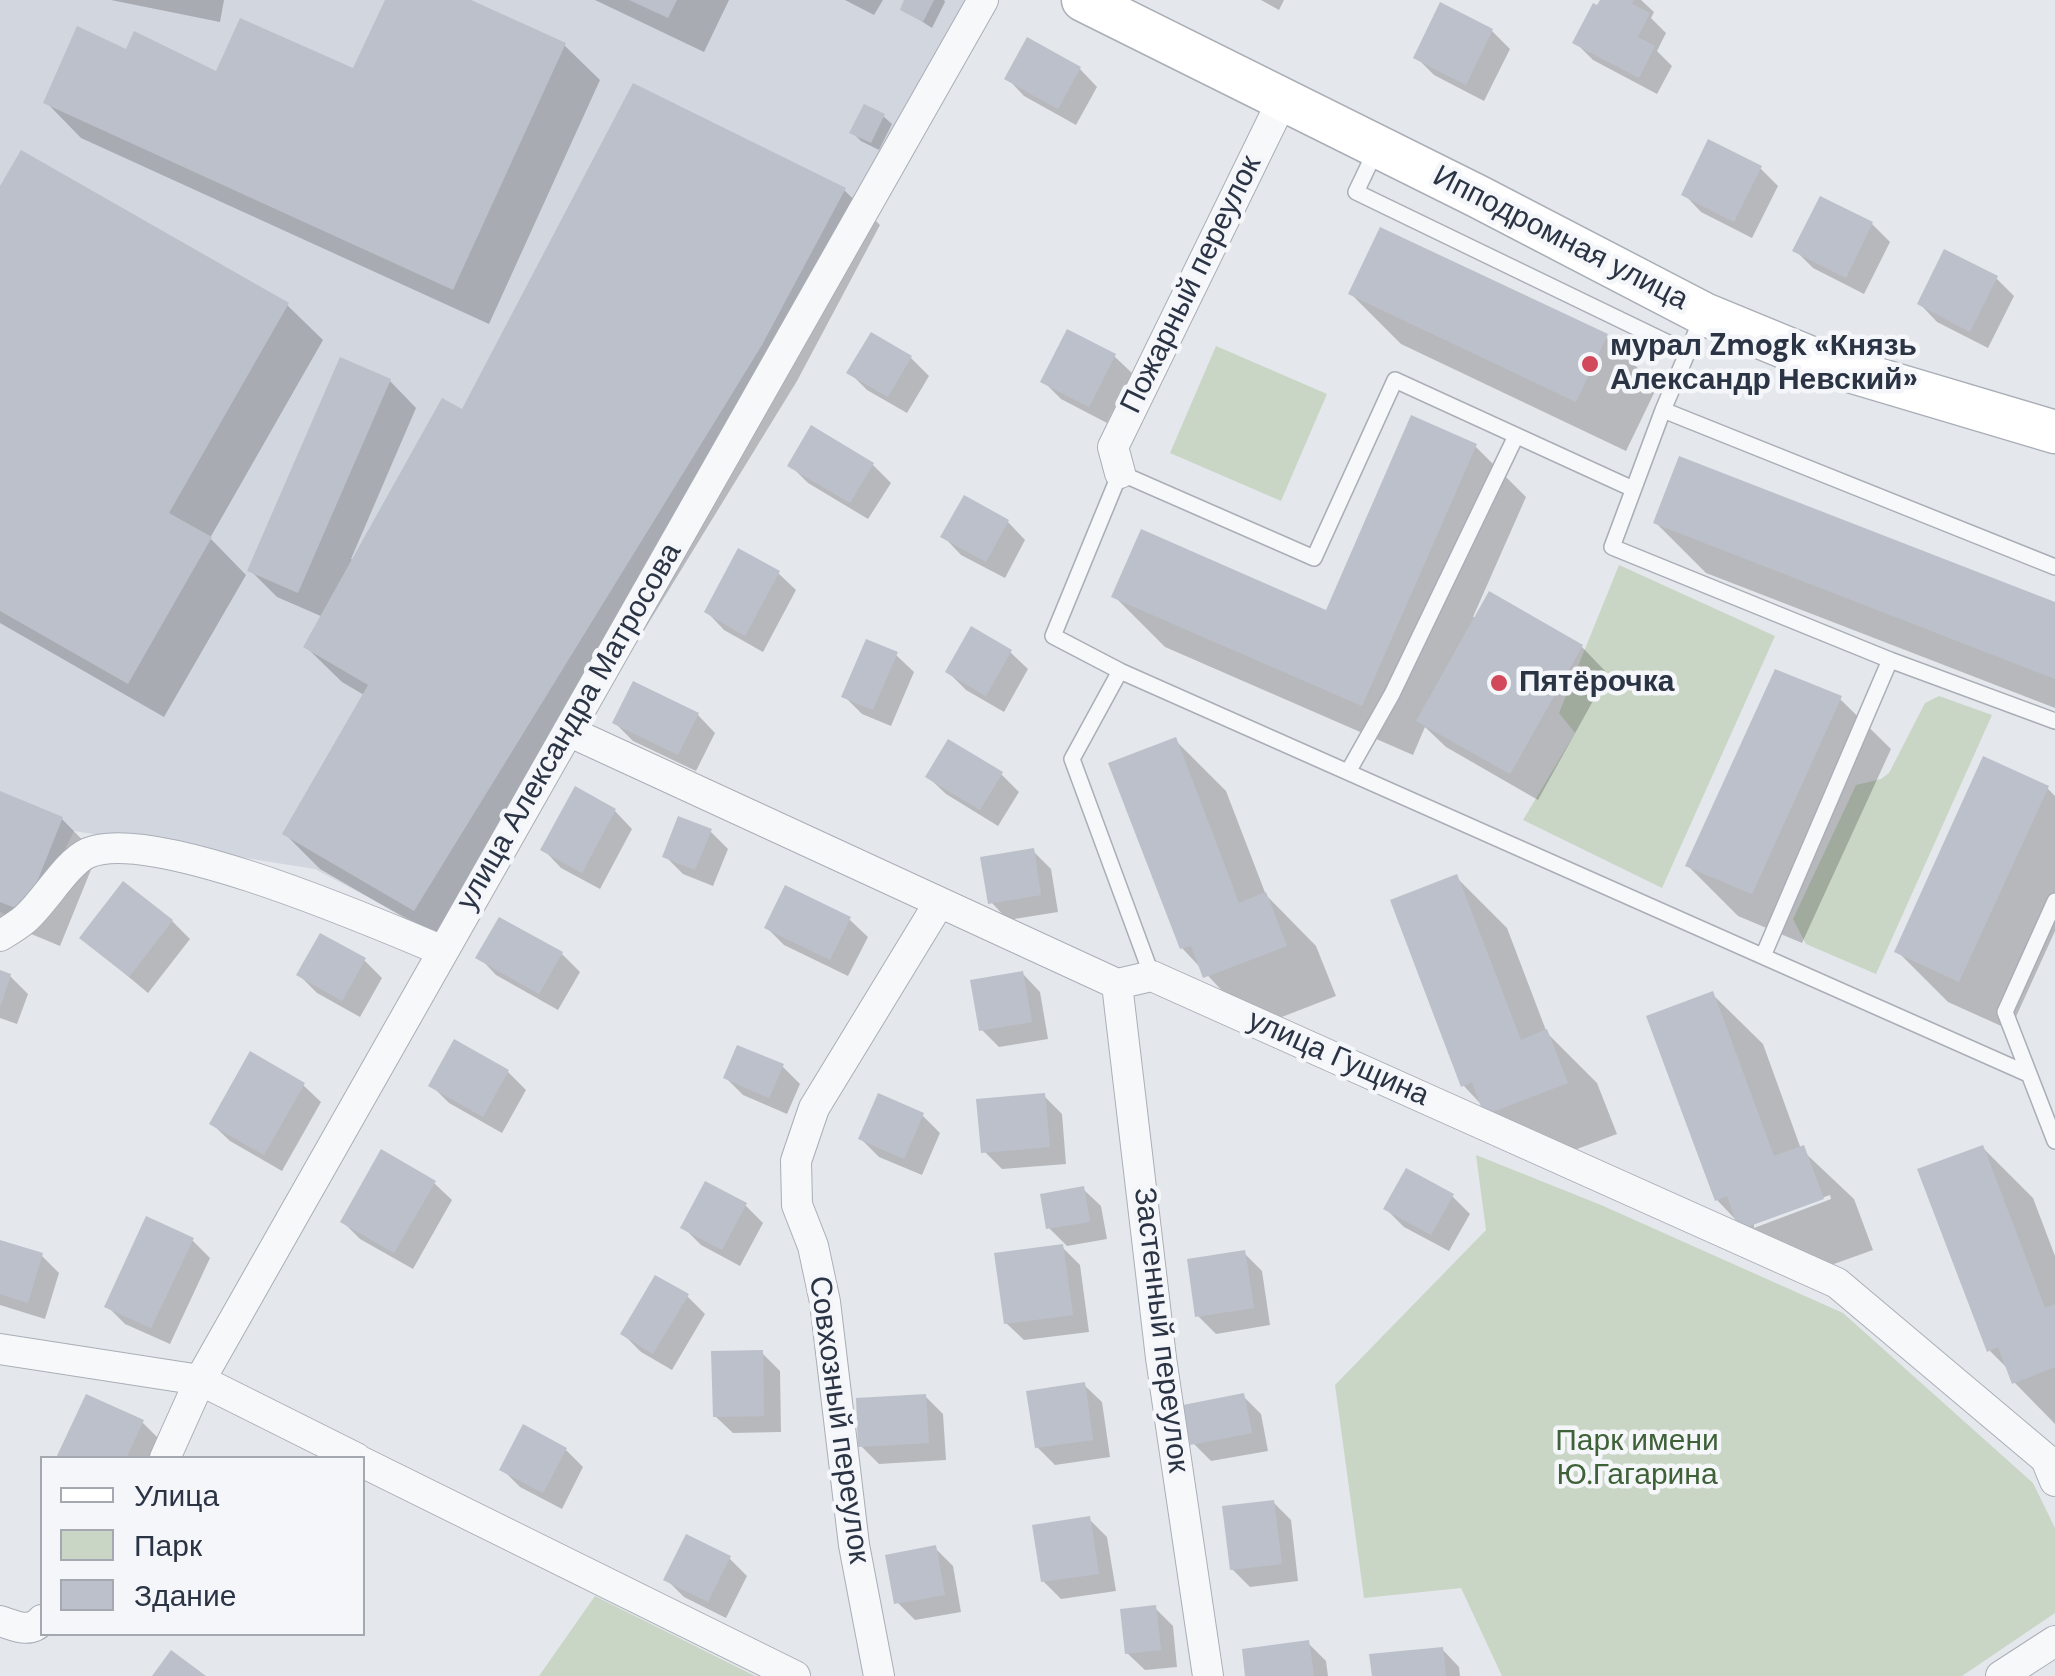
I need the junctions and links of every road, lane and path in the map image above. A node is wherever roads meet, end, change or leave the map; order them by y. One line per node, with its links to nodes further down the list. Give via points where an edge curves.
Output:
1 (983, 0): 14 (street, улица Александра Матросова)
2 (1083, 0): 3 (main road, Ипподромная улица)
3 (1283, 98): 4 (main road, Ипподромная улица, via 1378,146); 8 (street, Пожарный переулок, via 1114,447)
4 (1696, 333): 5 (lane); 6 (main road, Ипподромная улица)
5 (1663, 410): 9 (lane); 10 (lane)
6 (2055, 432)
7 (1516, 436): 8 (lane, via 1395,380 1314,558); 9 (lane); 15 (lane)
8 (1120, 473): 12 (lane, via 1052,636)
9 (1633, 488): 11 (lane, via 1612,547)
10 (2055, 567)
11 (1890, 660): 13 (lane); 20 (lane)
12 (1120, 671): 15 (lane); 21 (lane, via 1072,759)
13 (2055, 721)
14 (568, 731): 17 (street); 19 (street, улица Александра Матросова)
15 (1348, 772): 20 (lane)
16 (2055, 901): 23 (lane, via 2005,1012)
17 (939, 902): 22 (street); 35 (street, Совхозный переулок, via 814,1108 796,1161 797,1205 825,1302 854,1545)
18 (0, 936): 19 (street, via 24,920 84,854 110,846 289,888)
19 (443, 950): 26 (street, улица Александра Матросова)
20 (1762, 956): 23 (lane)
21 (1152, 976): 22 (street); 30 (street, улица Гущина, via 1837,1284)
22 (1116, 984): 36 (street, Застенный переулок)
23 (2028, 1074): 24 (lane)
24 (2055, 1140)
25 (0, 1349): 26 (street)
26 (200, 1380): 27 (street, улица Александра Матросова); 28 (street)
27 (166, 1456)
28 (351, 1456)
29 (365, 1463): 34 (street)
30 (2052, 1465)
31 (0, 1621): 32 (street, via 25,1629)
32 (39, 1624)
33 (2055, 1641): 37 (street)
34 (795, 1676)
35 (880, 1676)
36 (1208, 1676)
37 (2000, 1676)

